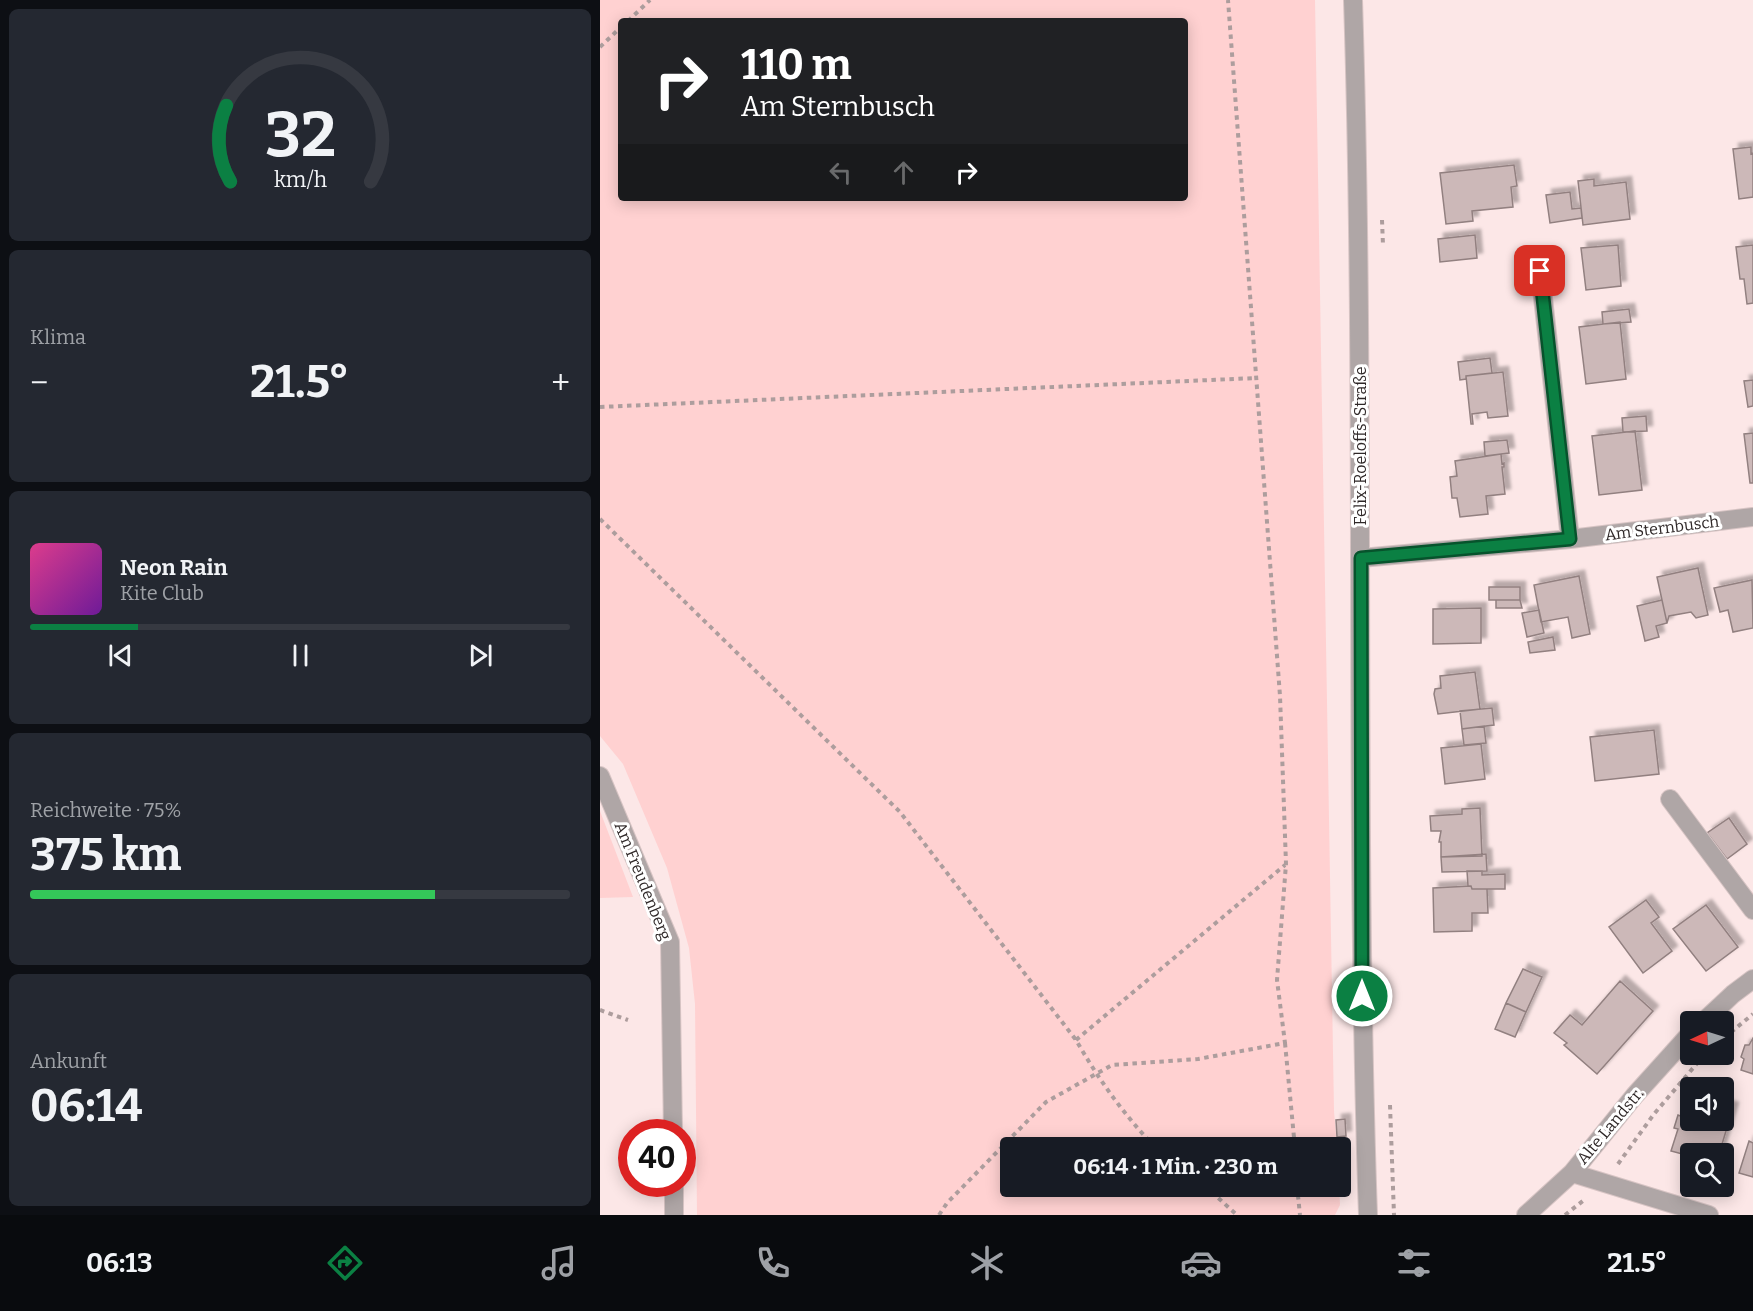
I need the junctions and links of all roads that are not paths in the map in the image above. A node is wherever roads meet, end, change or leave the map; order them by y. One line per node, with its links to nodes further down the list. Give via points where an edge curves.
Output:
1 (1353, 0): 5 (street, Felix-Roeloffs-Straße)
2 (1540, 271): 4 (street)
3 (1753, 517): 4 (street, Am Sternbusch)
4 (1570, 539): 5 (street, Am Sternbusch)
5 (1361, 558): 16 (street, Felix-Roeloffs-Straße, via 1362,1008)
6 (600, 776): 12 (street, Am Freudenberg, via 670,942)
7 (1670, 799): 8 (street)
8 (1753, 910)
9 (1753, 979): 10 (street)
10 (1715, 1011)
11 (1680, 1045): 13 (street, Alte Landstr.)
12 (673, 1119)
13 (1572, 1173): 17 (street, Alte Landstr.); 18 (street)
14 (674, 1197): 15 (street)
15 (674, 1215)
16 (1368, 1215)
17 (1526, 1215)
18 (1709, 1215)

